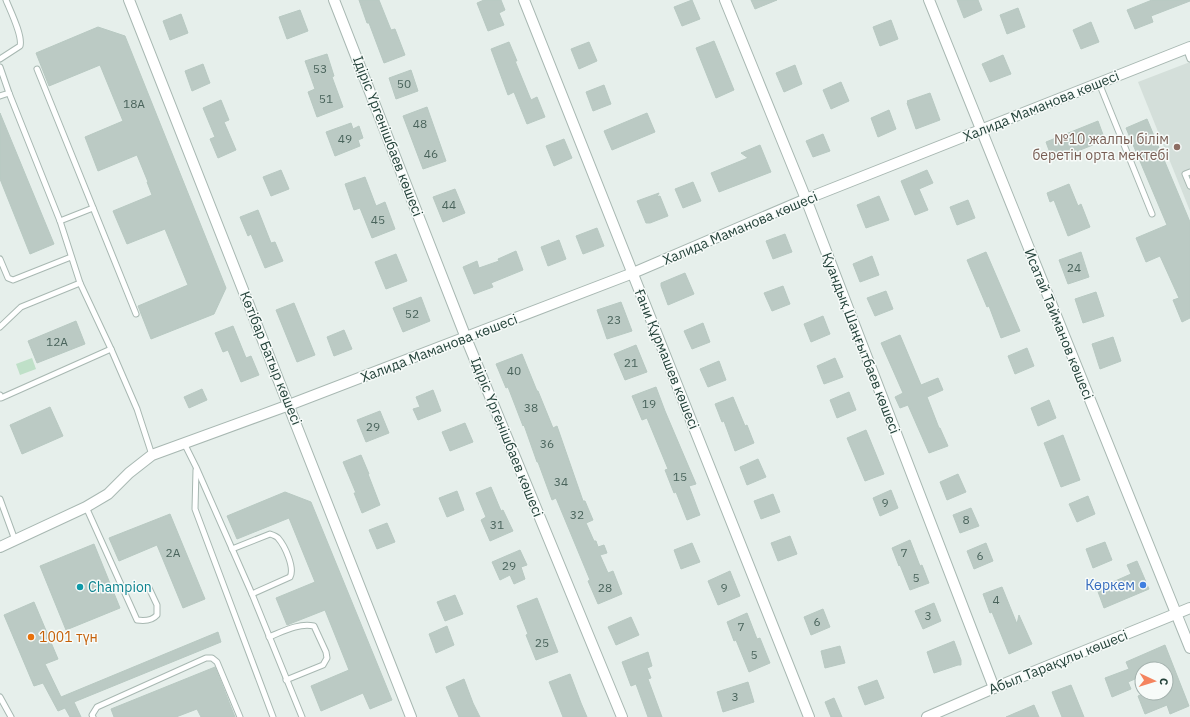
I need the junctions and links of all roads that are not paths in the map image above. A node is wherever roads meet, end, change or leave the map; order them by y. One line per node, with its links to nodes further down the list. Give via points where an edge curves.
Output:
1 (6, 0): 8 (lane, via 22,42)
2 (129, 0): 31 (street, Көтібар Батыр көшесі)
3 (334, 0): 28 (street, Ідіріс Үргенішбаев көшесі)
4 (524, 0): 24 (street, Ғани Құрмашев көшесі)
5 (726, 0): 18 (street, Қуандық Шаңғытбаев көшесі)
6 (929, 0): 15 (street, Исатай Тайманов көшесі)
7 (1188, 48): 9 (lane); 12 (street, Халида Маманова көшесі)
8 (0, 59)
9 (1190, 59)
10 (0, 67): 13 (lane)
11 (37, 69): 19 (lane)
12 (1099, 82): 15 (street, Халида Маманова көшесі); 20 (lane)
13 (9, 93): 14 (lane); 21 (lane)
14 (0, 96)
15 (981, 129): 18 (street, Халида Маманова көшесі); 43 (street, Исатай Тайманов көшесі)
16 (1190, 172): 17 (lane, via 1185,174)
17 (1190, 186)
18 (806, 199): 24 (street, Халида Маманова көшесі); 47 (street, Қуандық Шаңғытбаев көшесі)
19 (93, 208): 21 (lane); 26 (lane)
20 (1152, 214)
21 (60, 221): 22 (lane)
22 (71, 257): 23 (lane, via 13,280 8,278); 25 (lane)
23 (0, 258)
24 (633, 273): 28 (street, Халида Маманова көшесі); 56 (street, Ғани Құрмашев көшесі)
25 (80, 283): 27 (lane, via 22,307); 29 (lane)
26 (136, 314)
27 (0, 327)
28 (466, 338): 31 (street, Халида Маманова көшесі); 55 (street, Ідіріс Үргенішбаев көшесі)
29 (111, 349): 30 (lane, via 1,398); 33 (lane, via 137,409)
30 (0, 395)
31 (290, 405): 32 (street, Халида Маманова көшесі); 54 (street, Көтібар Батыр көшесі)
32 (184, 443): 33 (street, Халида Маманова көшесі); 34 (lane)
33 (152, 455): 36 (street, Халида Маманова көшесі, via 108,494)
34 (196, 467): 39 (lane); 52 (lane, via 194,509)
35 (0, 499): 37 (lane)
36 (86, 507): 37 (street, Халида Маманова көшесі); 40 (lane, via 137,620 145,621 157,615 157,605)
37 (15, 540): 38 (street, Халида Маманова көшесі)
38 (0, 546)
39 (232, 549): 41 (lane); 41 (lane, via 270,534 279,539 288,557 292,573 290,577)
40 (149, 588)
41 (252, 594): 44 (lane)
42 (1190, 608): 43 (street, Абыл Тарақұлы көшесі)
43 (1176, 614): 45 (street, Исатай Тайманов көшесі); 47 (street, Абыл Тарақұлы көшесі)
44 (269, 637): 46 (lane); 46 (lane, via 299,625 314,626 326,652 327,658 323,665)
45 (1190, 648)
46 (286, 680): 53 (lane)
47 (994, 688): 57 (street, Абыл Тарақұлы көшесі)
48 (0, 697): 49 (lane)
49 (10, 717)
50 (93, 717): 51 (lane, via 97,707 206,658 212,658 217,662)
51 (240, 717)
52 (273, 717)
53 (302, 717)
54 (411, 717)
55 (622, 717)
56 (809, 717)
57 (927, 717)

